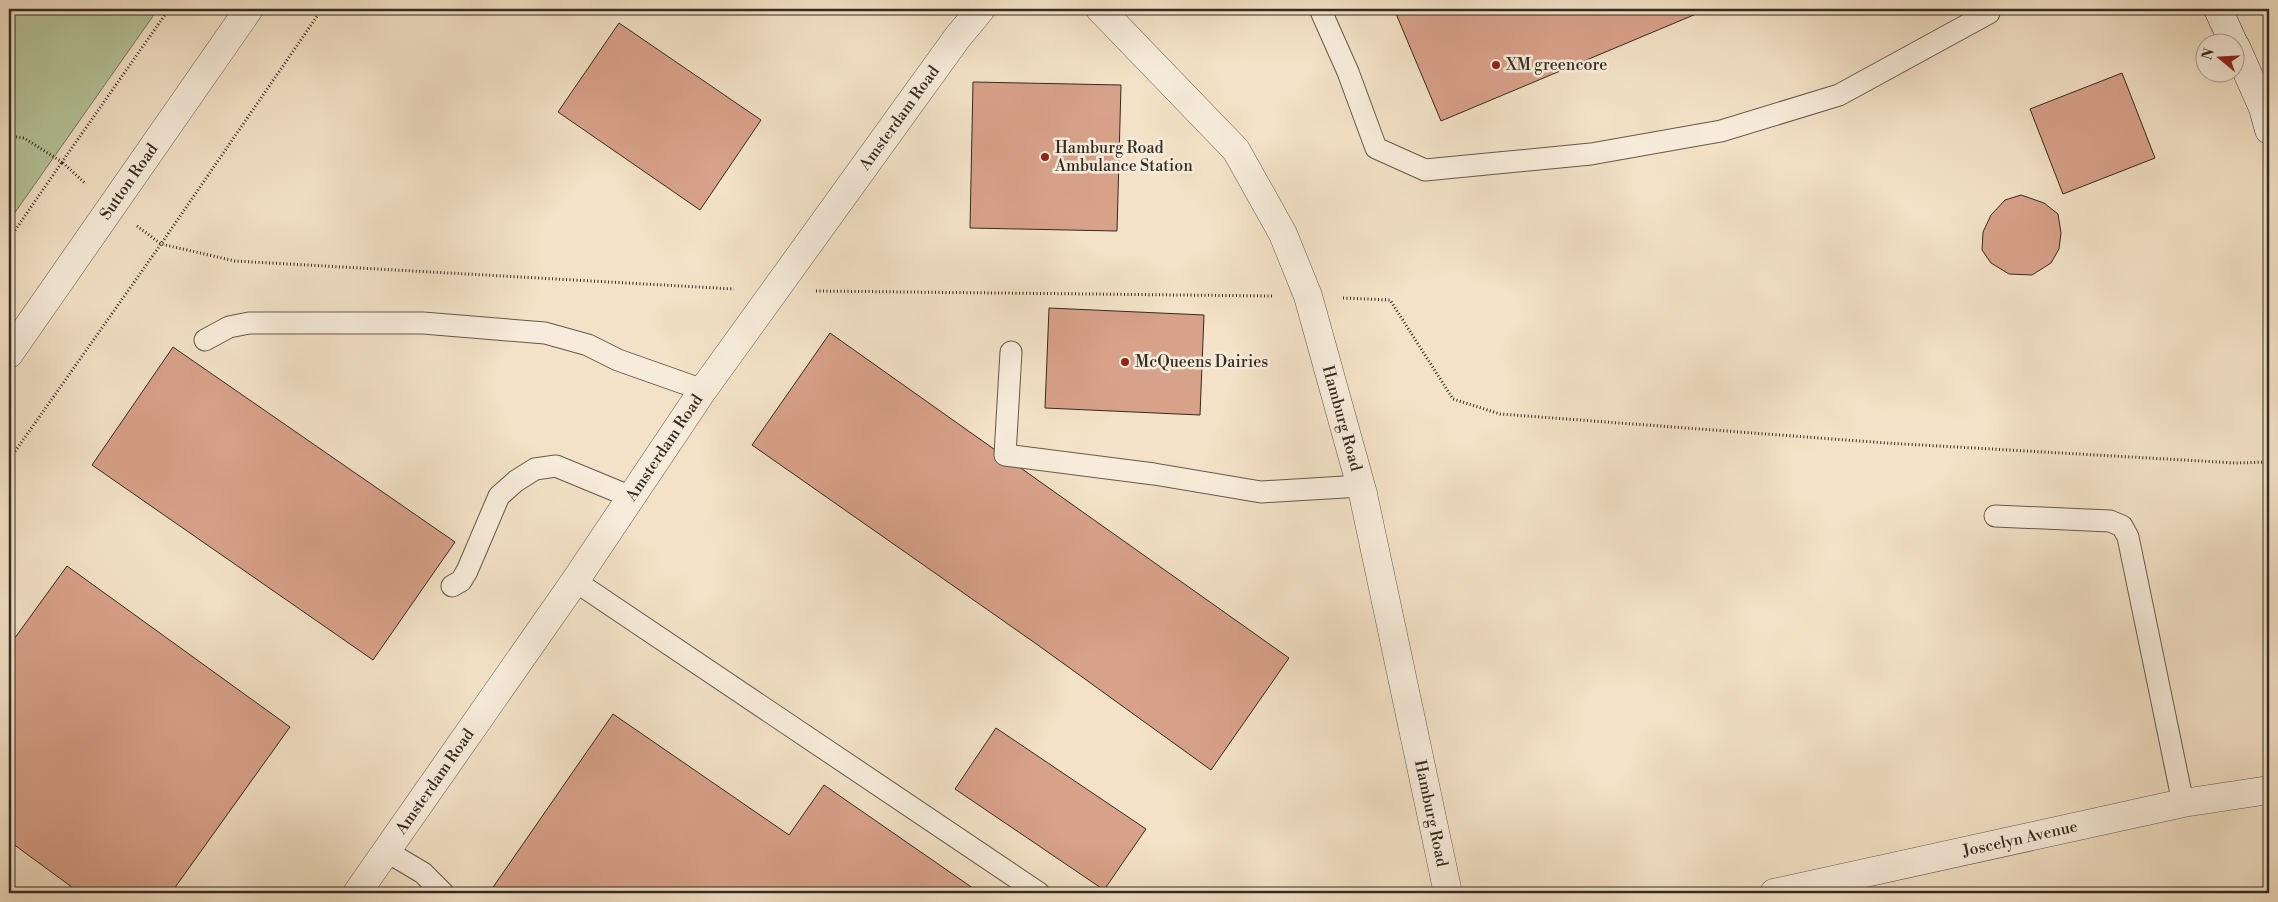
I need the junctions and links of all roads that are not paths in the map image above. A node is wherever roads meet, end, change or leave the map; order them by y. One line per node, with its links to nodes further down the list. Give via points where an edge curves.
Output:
1 (249, 9): 12 (street, Sutton Road)
2 (981, 9): 13 (street, Amsterdam Road)
3 (1100, 9): 14 (street, Hamburg Road, via 1236,150 1282,234 1308,296)
4 (1320, 9): 6 (lane, via 1376,148 1425,170 1591,154 1721,131 1840,95)
5 (2218, 9): 7 (street)
6 (1989, 13)
7 (2229, 32)
8 (2246, 70): 9 (street)
9 (2269, 130)
10 (205, 340): 13 (lane, via 229,327 249,323 423,323 545,333 588,345 618,360)
11 (1010, 352): 14 (lane, via 1005,455 1154,474 1261,492)
12 (9, 354)
13 (703, 390): 15 (street, Amsterdam Road)
14 (1361, 486): 26 (street, Hamburg Road)
15 (631, 497): 17 (street, Amsterdam Road); 18 (lane, via 556,466 535,469 499,496 467,571 461,581)
16 (1996, 516): 20 (lane, via 2110,521 2122,526 2128,537)
17 (575, 580): 21 (street, Amsterdam Road); 25 (lane)
18 (452, 586)
19 (2269, 790): 20 (street, Joscelyn Avenue)
20 (2183, 803): 22 (street, Joscelyn Avenue)
21 (386, 851): 23 (street, Amsterdam Road); 24 (lane, via 423,873)
22 (1851, 885): 27 (street, Joscelyn Avenue)
23 (357, 893)
24 (443, 893)
25 (1039, 893)
26 (1448, 893)
27 (1774, 893)

